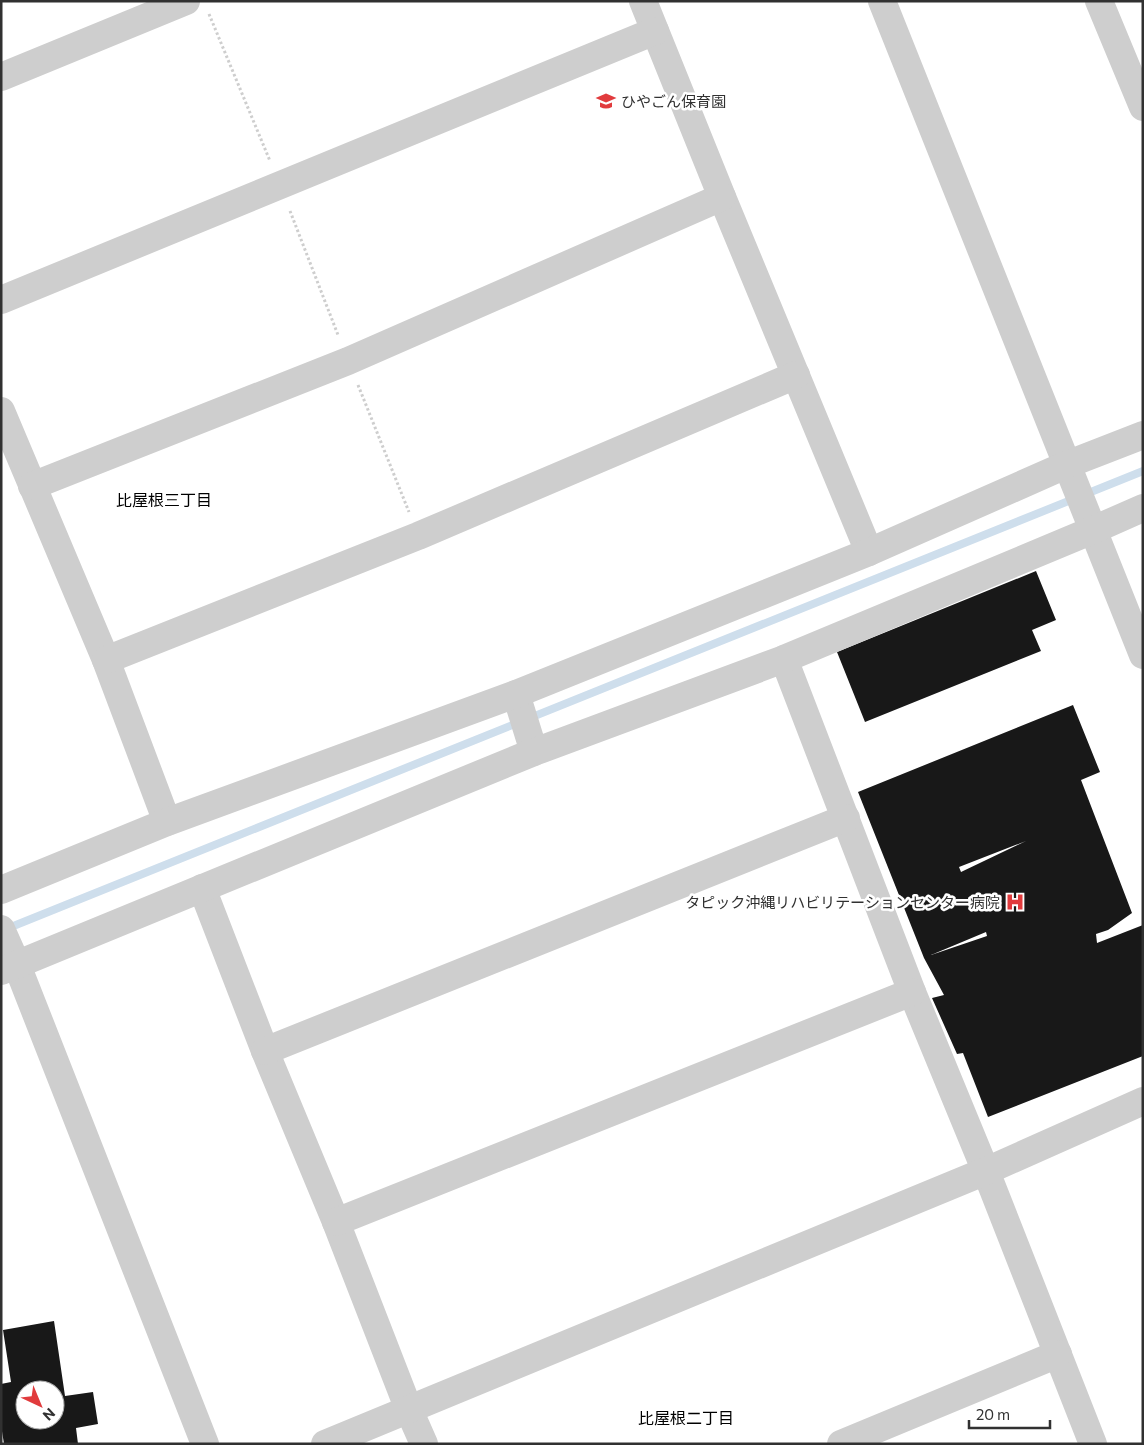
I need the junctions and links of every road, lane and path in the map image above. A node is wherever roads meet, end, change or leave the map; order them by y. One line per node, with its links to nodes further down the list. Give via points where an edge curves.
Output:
1 (643, 1): 5 (street)
2 (882, 1): 16 (street)
3 (1099, 1): 6 (street)
4 (184, 4): 7 (street); 9 (path)
5 (655, 31): 9 (street); 10 (street)
6 (1134, 62): 8 (street)
7 (1, 77)
8 (1143, 107)
9 (280, 184): 11 (street); 12 (path)
10 (722, 197): 12 (street); 13 (street)
11 (1, 300)
12 (348, 361): 17 (street); 20 (path)
13 (796, 375): 20 (street); 21 (street)
14 (1, 411): 17 (street)
15 (1143, 435): 16 (street)
16 (1069, 470): 19 (street); 21 (street)
17 (32, 486): 24 (street)
18 (1143, 508): 19 (street)
19 (1090, 522): 22 (street); 23 (street)
20 (418, 536): 24 (street)
21 (869, 552): 25 (street)
22 (1143, 654)
23 (784, 659): 26 (street); 27 (street)
24 (106, 660): 28 (street)
25 (516, 694): 26 (street); 28 (street)
26 (534, 752): 29 (street)
27 (846, 818): 32 (street); 33 (street)
28 (168, 822): 30 (street)
29 (202, 888): 31 (street); 33 (street)
30 (1, 890)
31 (7, 953): 39 (street)
32 (912, 992): 35 (street); 36 (street)
33 (265, 1051): 36 (street)
34 (1143, 1101): 35 (street)
35 (986, 1170): 37 (street); 38 (street)
36 (336, 1222): 38 (street)
37 (1058, 1354): 42 (street); 43 (street)
38 (409, 1410): 40 (street); 41 (street)
39 (205, 1444)
40 (325, 1444)
41 (424, 1444)
42 (841, 1444)
43 (1093, 1444)

